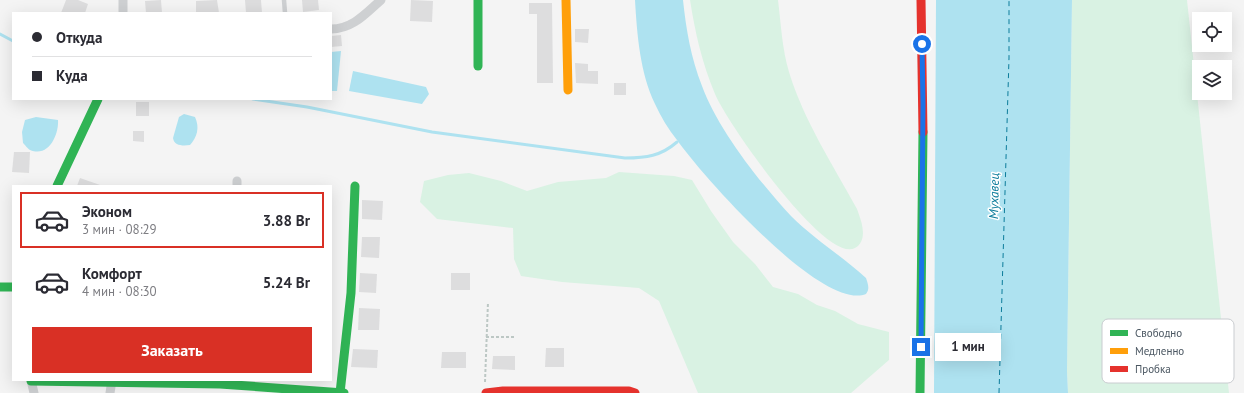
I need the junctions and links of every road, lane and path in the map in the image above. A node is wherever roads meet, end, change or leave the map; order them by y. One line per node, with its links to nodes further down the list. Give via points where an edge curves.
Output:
1 (123, 0): 7 (street)
2 (284, 0): 8 (lane)
3 (381, 0): 9 (street, via 356,23)
4 (478, 0): 10 (street)
5 (566, 0): 11 (street)
6 (921, 0): 30 (street, via 923,111)
7 (123, 12)
8 (285, 12)
9 (332, 29)
10 (478, 66)
11 (568, 90)
12 (98, 100): 13 (street)
13 (57, 185)
14 (355, 186): 27 (street, via 351,294)
15 (0, 287): 16 (street)
16 (12, 288)
17 (488, 302): 18 (path)
18 (486, 337): 19 (path); 23 (path)
19 (516, 337)
20 (31, 381): 21 (street); 25 (street)
21 (111, 381): 22 (street); 26 (street)
22 (220, 386): 27 (street)
23 (485, 389): 24 (street)
24 (555, 392): 29 (street)
25 (34, 393)
26 (110, 393)
27 (340, 393): 28 (street)
28 (344, 393)
29 (635, 393)
30 (920, 393)

